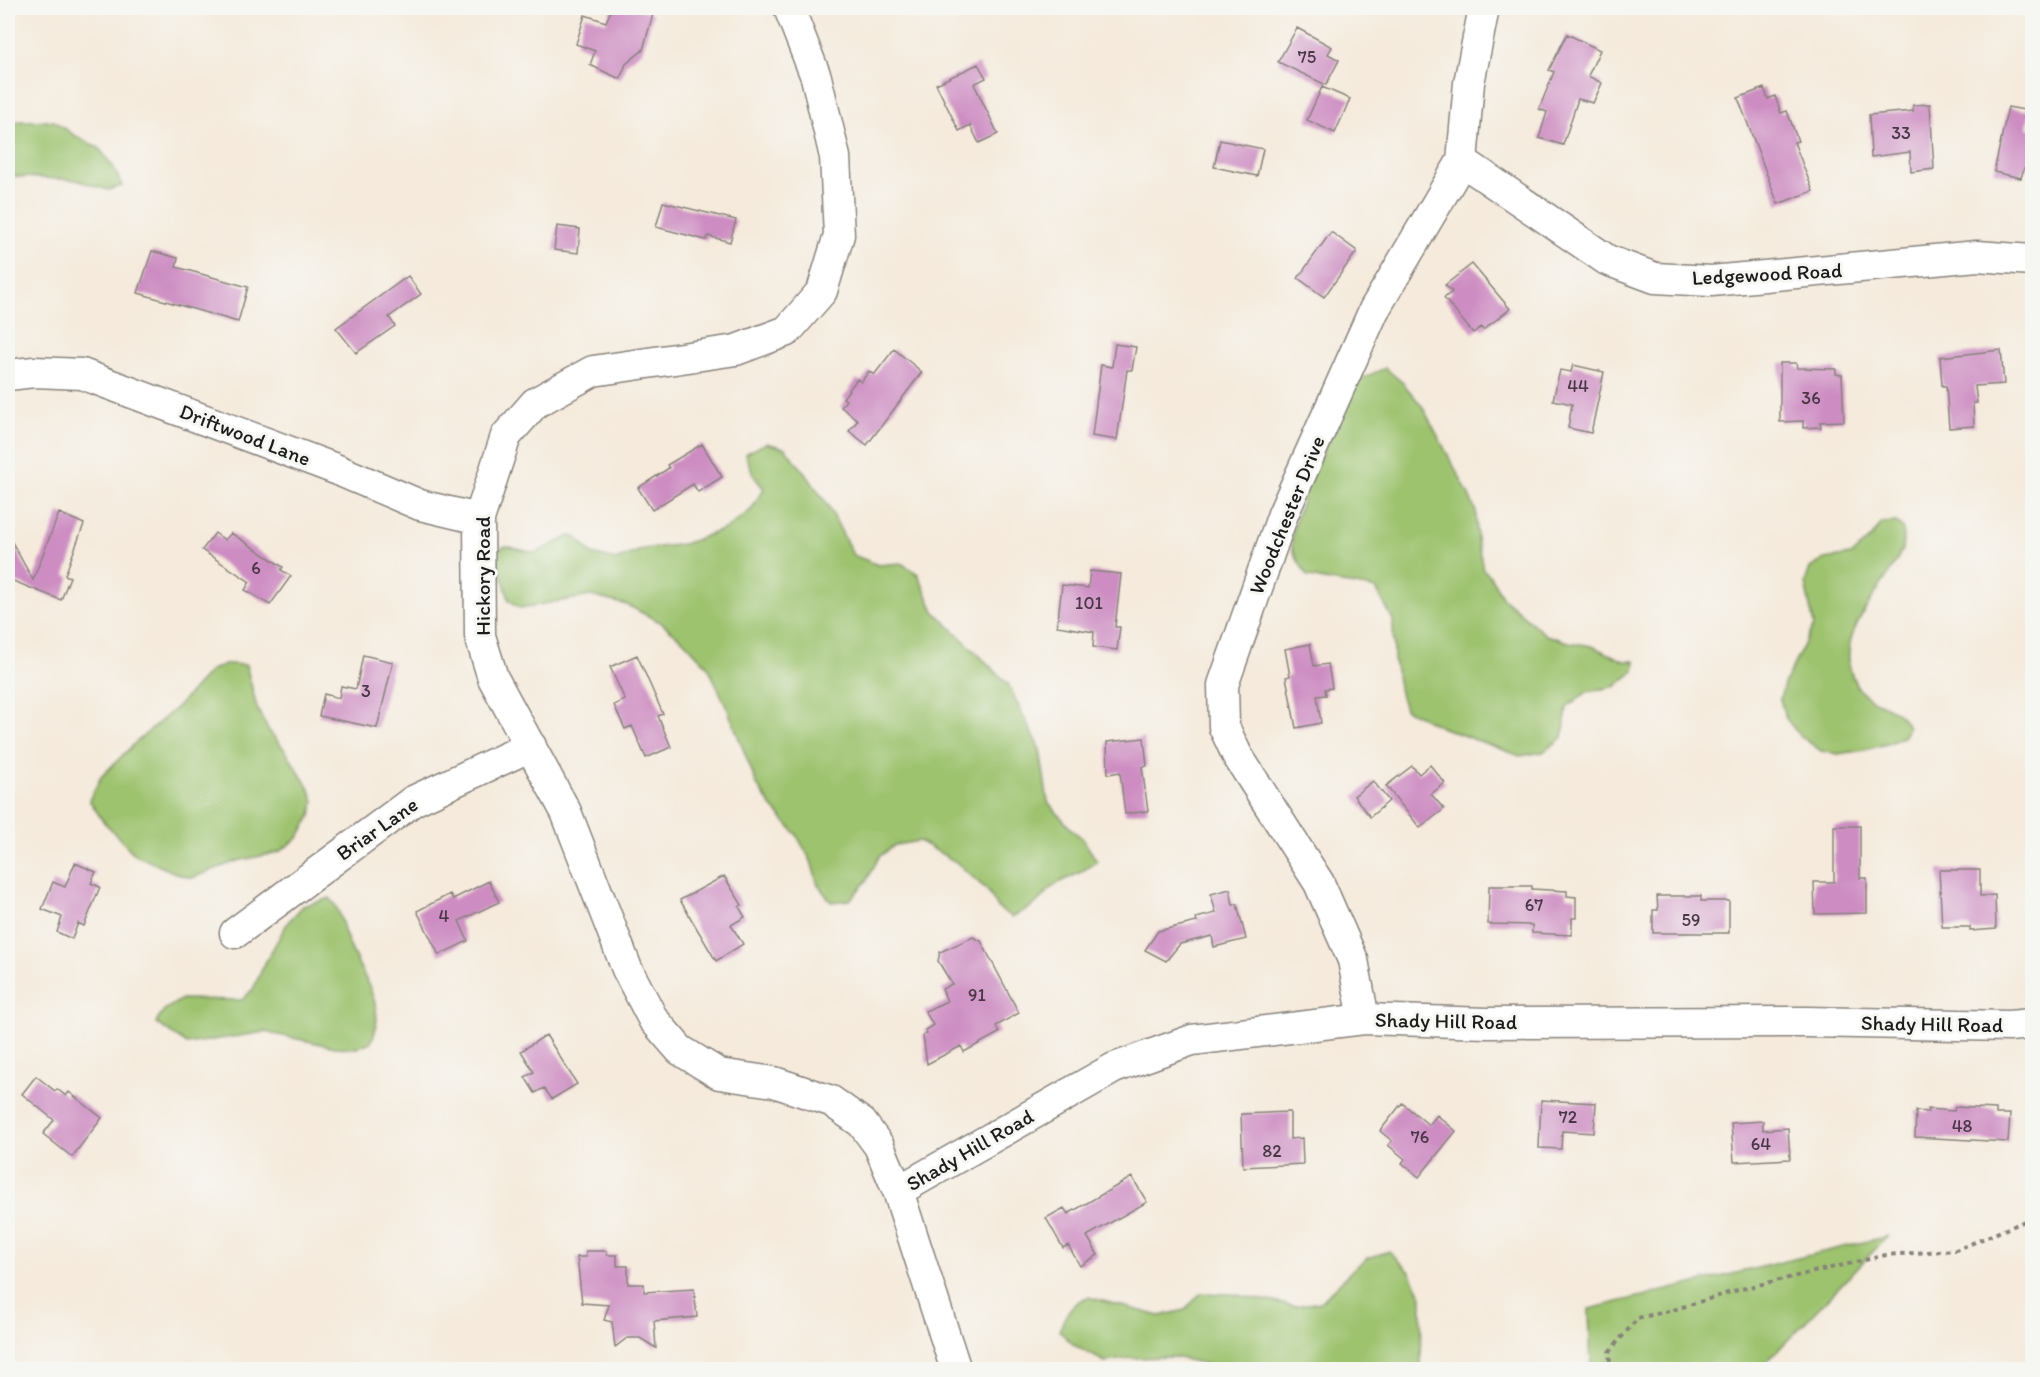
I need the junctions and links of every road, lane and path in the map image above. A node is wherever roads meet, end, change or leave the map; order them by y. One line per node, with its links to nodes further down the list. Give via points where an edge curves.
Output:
1 (789, 8): 6 (street, Hickory Road, via 816,77 835,157 839,235 822,291 787,331 736,350 593,371 535,403 506,436)
2 (1484, 8): 3 (street, Woodchester Drive, via 1469,83)
3 (1462, 161): 4 (street, Ledgewood Road, via 1607,260 1655,278 1723,280 1977,256); 9 (street, Woodchester Drive, via 1374,310 1283,513 1223,685 1224,727 1319,883 1353,960)
4 (2032, 260)
5 (8, 375): 6 (street, Driftwood Lane, via 82,374 333,468 420,505)
6 (479, 519): 7 (street, Hickory Road, via 480,636 493,678)
7 (531, 746): 8 (street, Briar Lane, via 413,801); 11 (street, Hickory Road, via 566,812 627,969 654,1019 680,1050 719,1074 774,1082 831,1101 862,1123 879,1146)
8 (235, 933)
9 (1364, 1019): 10 (street, Shady Hill Road, via 1487,1023); 11 (street, Shady Hill Road, via 1192,1040 1114,1068)
10 (2032, 1024)
11 (898, 1191): 13 (street, Hickory Road)
12 (2032, 1218): 14 (path, via 1956,1250 1886,1255 1638,1318 1609,1352)
13 (956, 1370)
14 (1611, 1370)

